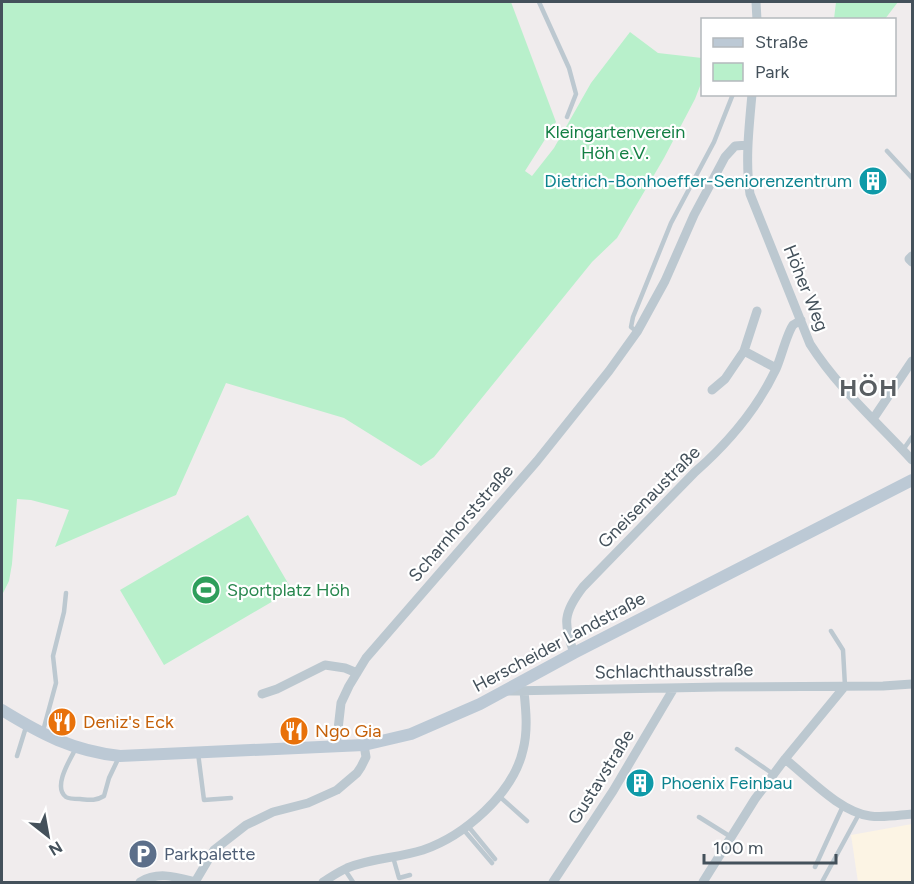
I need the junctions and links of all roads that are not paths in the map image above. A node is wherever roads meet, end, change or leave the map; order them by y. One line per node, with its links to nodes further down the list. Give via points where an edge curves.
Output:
1 (539, 2): 6 (lane, via 569,68 576,94)
2 (756, 2): 3 (street)
3 (756, 18)
4 (732, 96): 14 (lane, via 714,142 671,224 633,317 631,327)
5 (752, 96): 7 (street, Höher Weg)
6 (567, 117)
7 (748, 145): 13 (street, Höher Weg, via 750,194); 14 (street, Scharnhorststraße, via 735,146 725,157)
8 (887, 151): 9 (lane)
9 (912, 178)
10 (912, 256): 11 (street)
11 (912, 262)
12 (757, 311): 15 (street)
13 (801, 320): 17 (street, Gneisenaustraße, via 791,330); 19 (street, Höher Weg, via 824,366)
14 (637, 332): 27 (street, Scharnhorststraße, via 544,452)
15 (744, 351): 17 (street); 18 (street, via 725,379)
16 (912, 361): 19 (street)
17 (776, 368): 26 (street, Gneisenaustraße, via 732,436 574,599 566,627)
18 (712, 390)
19 (873, 419): 21 (street, Höher Weg)
20 (912, 437): 21 (lane)
21 (903, 450): 22 (street, Höher Weg)
22 (912, 460)
23 (912, 480): 26 (main road, Herscheider Landstraße)
24 (66, 593): 36 (lane, via 53,656 56,683)
25 (831, 631): 29 (lane, via 843,650)
26 (574, 653): 31 (main road, Herscheider Landstraße)
27 (357, 672): 33 (street, via 325,665); 38 (street, Scharnhorststraße, via 341,703)
28 (912, 684): 29 (street, Schlachthausstraße)
29 (845, 686): 30 (street, Schlachthausstraße); 44 (street)
30 (674, 688): 32 (street, Schlachthausstraße); 64 (street, Gustavstraße)
31 (504, 691): 32 (street, Schlachthausstraße); 37 (main road, Herscheider Landstraße, via 411,734)
32 (524, 691): 46 (street, via 522,753)
33 (262, 694)
34 (2, 710): 35 (main road, Herscheider Landstraße)
35 (27, 724): 36 (main road, Herscheider Landstraße); 42 (lane)
36 (43, 733): 39 (main road, Herscheider Landstraße)
37 (364, 746): 38 (main road, Herscheider Landstraße); 61 (street, via 366,757 361,767 337,790 246,825 214,850)
38 (336, 747): 41 (main road, Herscheider Landstraße)
39 (76, 748): 43 (main road, Herscheider Landstraße); 43 (lane, via 62,774 63,795 67,798 95,800 104,796)
40 (737, 749): 45 (lane)
41 (198, 752): 43 (main road, Herscheider Landstraße); 47 (lane, via 204,800)
42 (17, 756)
43 (120, 756)
44 (785, 759): 45 (street); 48 (street)
45 (773, 774): 54 (street)
46 (499, 796): 52 (lane); 53 (street)
47 (231, 798)
48 (843, 806): 49 (street); 57 (lane)
49 (860, 814): 50 (street); 66 (lane)
50 (912, 814)
51 (699, 817): 54 (lane)
52 (527, 821)
53 (465, 827): 55 (street, via 422,850); 56 (lane)
54 (731, 837): 65 (street)
55 (392, 857): 58 (street); 59 (lane, via 399,878)
56 (493, 861)
57 (815, 867)
58 (344, 869): 62 (street); 63 (lane)
59 (410, 875)
60 (140, 882): 61 (street, via 166,875)
61 (195, 882)
62 (324, 882)
63 (353, 882)
64 (554, 882)
65 (703, 882)
66 (822, 882)

